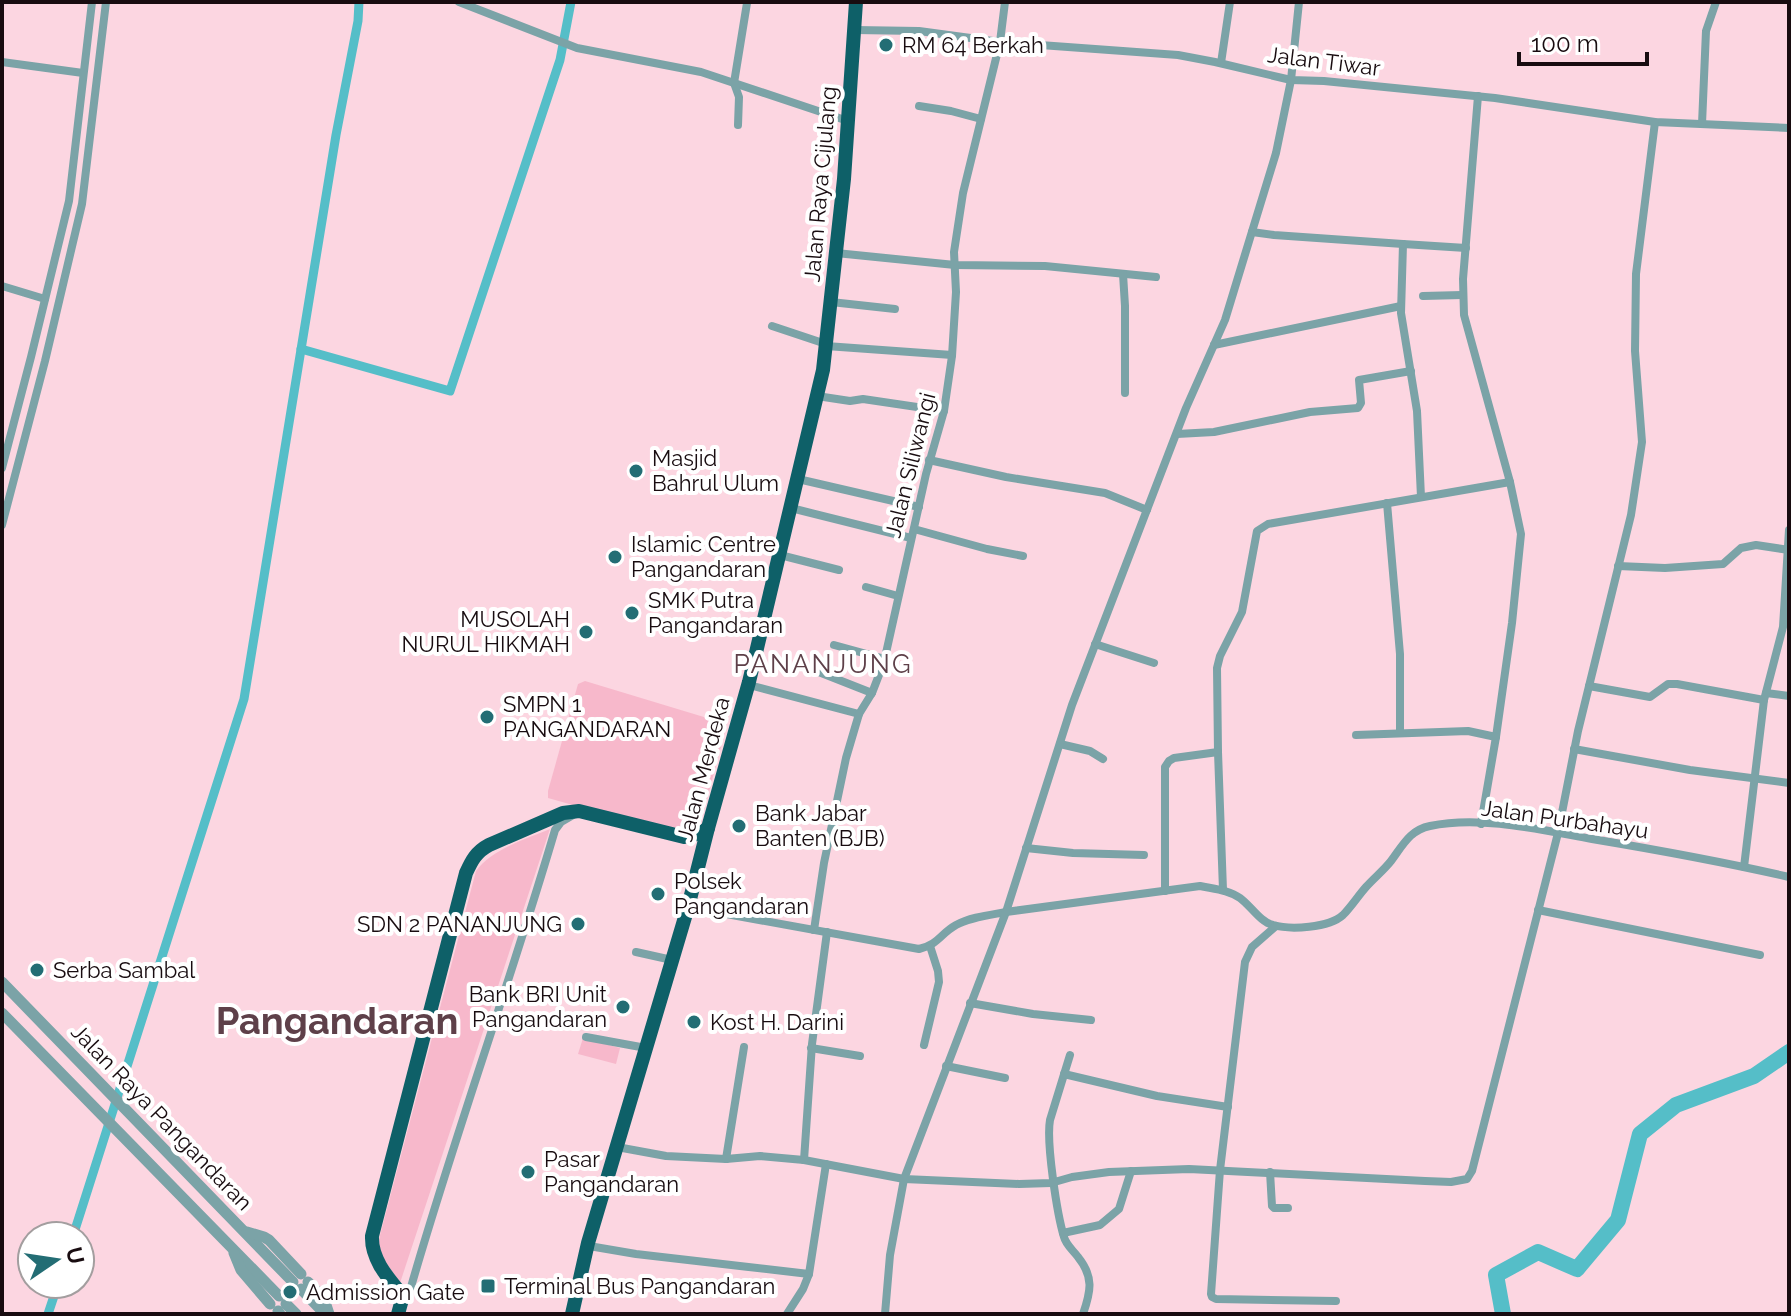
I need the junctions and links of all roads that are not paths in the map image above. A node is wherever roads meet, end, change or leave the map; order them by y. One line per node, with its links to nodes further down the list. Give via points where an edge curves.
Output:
1 (92, 2): 14 (street)
2 (106, 2): 44 (street, via 82,204)
3 (459, 2): 16 (street, via 577,48)
4 (856, 2): 10 (highway, Jalan Raya Cijulang)
5 (1005, 2): 11 (street, Jalan Siliwangi)
6 (1230, 2): 13 (street)
7 (1299, 2): 15 (street)
8 (1716, 2): 22 (street, via 1706,31)
9 (747, 3): 16 (street)
10 (855, 30): 11 (street, Jalan Tiwar, via 919,31); 20 (highway, Jalan Raya Cijulang)
11 (1000, 42): 13 (street, Jalan Tiwar); 19 (street, Jalan Siliwangi)
12 (2, 62): 14 (street)
13 (1221, 63): 15 (street, Jalan Tiwar)
14 (83, 73): 35 (street, via 69,201)
15 (1291, 80): 17 (street, Jalan Tiwar); 25 (street)
16 (734, 83): 20 (street); 23 (street)
17 (1478, 96): 21 (street, Jalan Tiwar); 27 (street)
18 (919, 106): 19 (street)
19 (981, 119): 29 (street, Jalan Siliwangi, via 963,193)
20 (848, 121): 28 (highway, Jalan Raya Cijulang)
21 (1655, 122): 22 (street, Jalan Tiwar); 66 (street, via 1636,274 1642,442)
22 (1702, 124): 24 (street, Jalan Tiwar)
23 (738, 125)
24 (1789, 128)
25 (1252, 232): 26 (street); 41 (street)
26 (1403, 244): 27 (street); 37 (street)
27 (1466, 248): 33 (street)
28 (836, 253): 29 (street); 36 (highway, Jalan Raya Cijulang)
29 (955, 265): 30 (street); 42 (street, Jalan Siliwangi)
30 (1123, 274): 31 (street); 47 (street)
31 (1156, 277)
32 (2, 286): 35 (street)
33 (1462, 295): 34 (street); 54 (street, via 1466,327)
34 (1423, 296)
35 (45, 299): 43 (street)
36 (831, 302): 38 (street); 40 (highway, Jalan Raya Cijulang)
37 (1401, 306): 41 (street); 46 (street)
38 (895, 309)
39 (772, 326): 40 (street)
40 (826, 345): 42 (street); 45 (highway, Jalan Raya Cijulang)
41 (1214, 345): 50 (street)
42 (952, 355): 49 (street, Jalan Siliwangi)
43 (31, 357): 44 (street); 52 (street)
44 (45, 361): 60 (street)
45 (823, 370): 48 (highway, Jalan Merdeka)
46 (1411, 371): 50 (street, via 1359,380 1358,408); 55 (street)
47 (1125, 393)
48 (817, 396): 49 (street); 53 (highway, Jalan Merdeka)
49 (944, 411): 51 (street, Jalan Siliwangi)
50 (1177, 434): 59 (street)
51 (929, 460): 57 (street, Jalan Siliwangi); 59 (street, via 1105,493)
52 (2, 468)
53 (798, 479): 57 (street); 58 (highway, Jalan Merdeka)
54 (1510, 482): 55 (street); 83 (street, via 1521,544)
55 (1421, 497): 56 (street)
56 (1387, 503): 81 (street, via 1400,654); 86 (street, via 1268,524 1257,531 1242,612 1218,662)
57 (919, 507): 62 (street, Jalan Siliwangi)
58 (791, 508): 62 (street); 64 (highway, Jalan Merdeka)
59 (1147, 510): 70 (street)
60 (2, 525)
61 (1789, 530): 63 (street)
62 (912, 534): 65 (street); 69 (street, Jalan Siliwangi)
63 (1788, 550): 66 (street, via 1756,545 1741,548 1723,564); 79 (street, via 1783,627)
64 (780, 555): 67 (street); 75 (highway, Jalan Merdeka)
65 (1023, 556)
66 (1618, 566): 76 (street)
67 (839, 570)
68 (866, 587): 69 (street)
69 (898, 596): 72 (street, Jalan Siliwangi)
70 (1095, 644): 73 (street); 84 (street)
71 (834, 645): 72 (street)
72 (885, 659): 77 (street, Jalan Siliwangi)
73 (1154, 663)
74 (811, 669): 77 (street)
75 (749, 685): 80 (street); 92 (highway, Jalan Merdeka)
76 (1589, 686): 79 (street, via 1650,697 1677,684); 85 (street)
77 (872, 693): 80 (street, Jalan Siliwangi)
78 (1789, 696): 79 (street)
79 (1765, 697): 88 (street)
80 (859, 714): 106 (street, Jalan Siliwangi, via 842,773)
81 (1400, 733): 82 (street); 83 (street, via 1468,731)
82 (1356, 735)
83 (1496, 737): 91 (street)
84 (1060, 744): 87 (street); 95 (street)
85 (1574, 749): 88 (street); 93 (street)
86 (1218, 752): 100 (street); 101 (street, via 1180,756 1165,767)
87 (1103, 759)
88 (1755, 778): 89 (street); 98 (street)
89 (1789, 783)
90 (579, 811): 94 (highway); 140 (street, via 555,830 411,1287); 140 (highway, via 489,845 478,852 466,873 372,1236 376,1260)
91 (1481, 824): 93 (street, Jalan Purbahayu); 105 (street, Jalan Purbahayu, via 1451,822 1411,833 1341,917 1327,924)
92 (708, 828): 94 (highway); 97 (highway, Jalan Merdeka)
93 (1558, 833): 98 (street, Jalan Purbahayu); 103 (street)
94 (684, 837): 97 (highway)
95 (1026, 848): 96 (street); 104 (street)
96 (1144, 855)
97 (700, 864): 102 (highway, Jalan Merdeka)
98 (1744, 867): 99 (street, Jalan Purbahayu)
99 (1789, 877)
100 (1223, 890): 101 (street, via 1200,886); 105 (street)
101 (1165, 891): 104 (street)
102 (688, 907): 106 (street); 111 (highway, Jalan Merdeka)
103 (1538, 910): 110 (street); 133 (street, via 1467,1179)
104 (1006, 912): 108 (street, via 965,921); 113 (street)
105 (1276, 926): 126 (street, via 1246,957)
106 (814, 930): 107 (street)
107 (827, 932): 108 (street, via 919,949); 120 (street)
108 (930, 946): 117 (street, via 939,982)
109 (636, 952): 111 (street)
110 (1760, 955)
111 (672, 960): 119 (highway, Jalan Merdeka)
112 (2, 982): 144 (street, Jalan Raya Pangandaran, via 246,1232 269,1240 301,1282 324,1299)
113 (970, 1003): 115 (street); 123 (street)
114 (2, 1013): 142 (street, Jalan Raya Pangandaran, via 232,1248 239,1268)
115 (1091, 1020)
116 (586, 1037): 119 (street)
117 (924, 1045)
118 (744, 1047): 128 (street)
119 (646, 1048): 127 (highway, Jalan Merdeka)
120 (811, 1048): 122 (street); 129 (street)
121 (1070, 1055): 124 (street)
122 (860, 1056)
123 (946, 1066): 125 (street); 134 (street)
124 (1064, 1074): 126 (street); 135 (street, via 1048,1126)
125 (1005, 1078)
126 (1228, 1107): 131 (street)
127 (617, 1147): 128 (street); 138 (highway, Jalan Merdeka)
128 (726, 1159): 129 (street)
129 (804, 1160): 130 (street)
130 (826, 1164): 134 (street); 139 (street)
131 (1220, 1170): 132 (street); 133 (street); 141 (street, via 1212,1297)
132 (1131, 1171): 135 (street); 137 (street, via 1119,1209 1100,1225)
133 (1270, 1172): 136 (street, via 1272,1206)
134 (904, 1179): 135 (street); 148 (street)
135 (1054, 1182): 137 (street)
136 (1288, 1208)
137 (1067, 1233): 149 (street, via 1066,1243 1089,1275)
138 (589, 1246): 139 (street); 146 (highway, Jalan Merdeka)
139 (809, 1274): 147 (street)
140 (403, 1296): 145 (highway)
141 (1336, 1301)
142 (279, 1306): 143 (street)
143 (296, 1314)
144 (327, 1314)
145 (398, 1314)
146 (572, 1314)
147 (787, 1314)
148 (885, 1314)
149 (1083, 1314)

